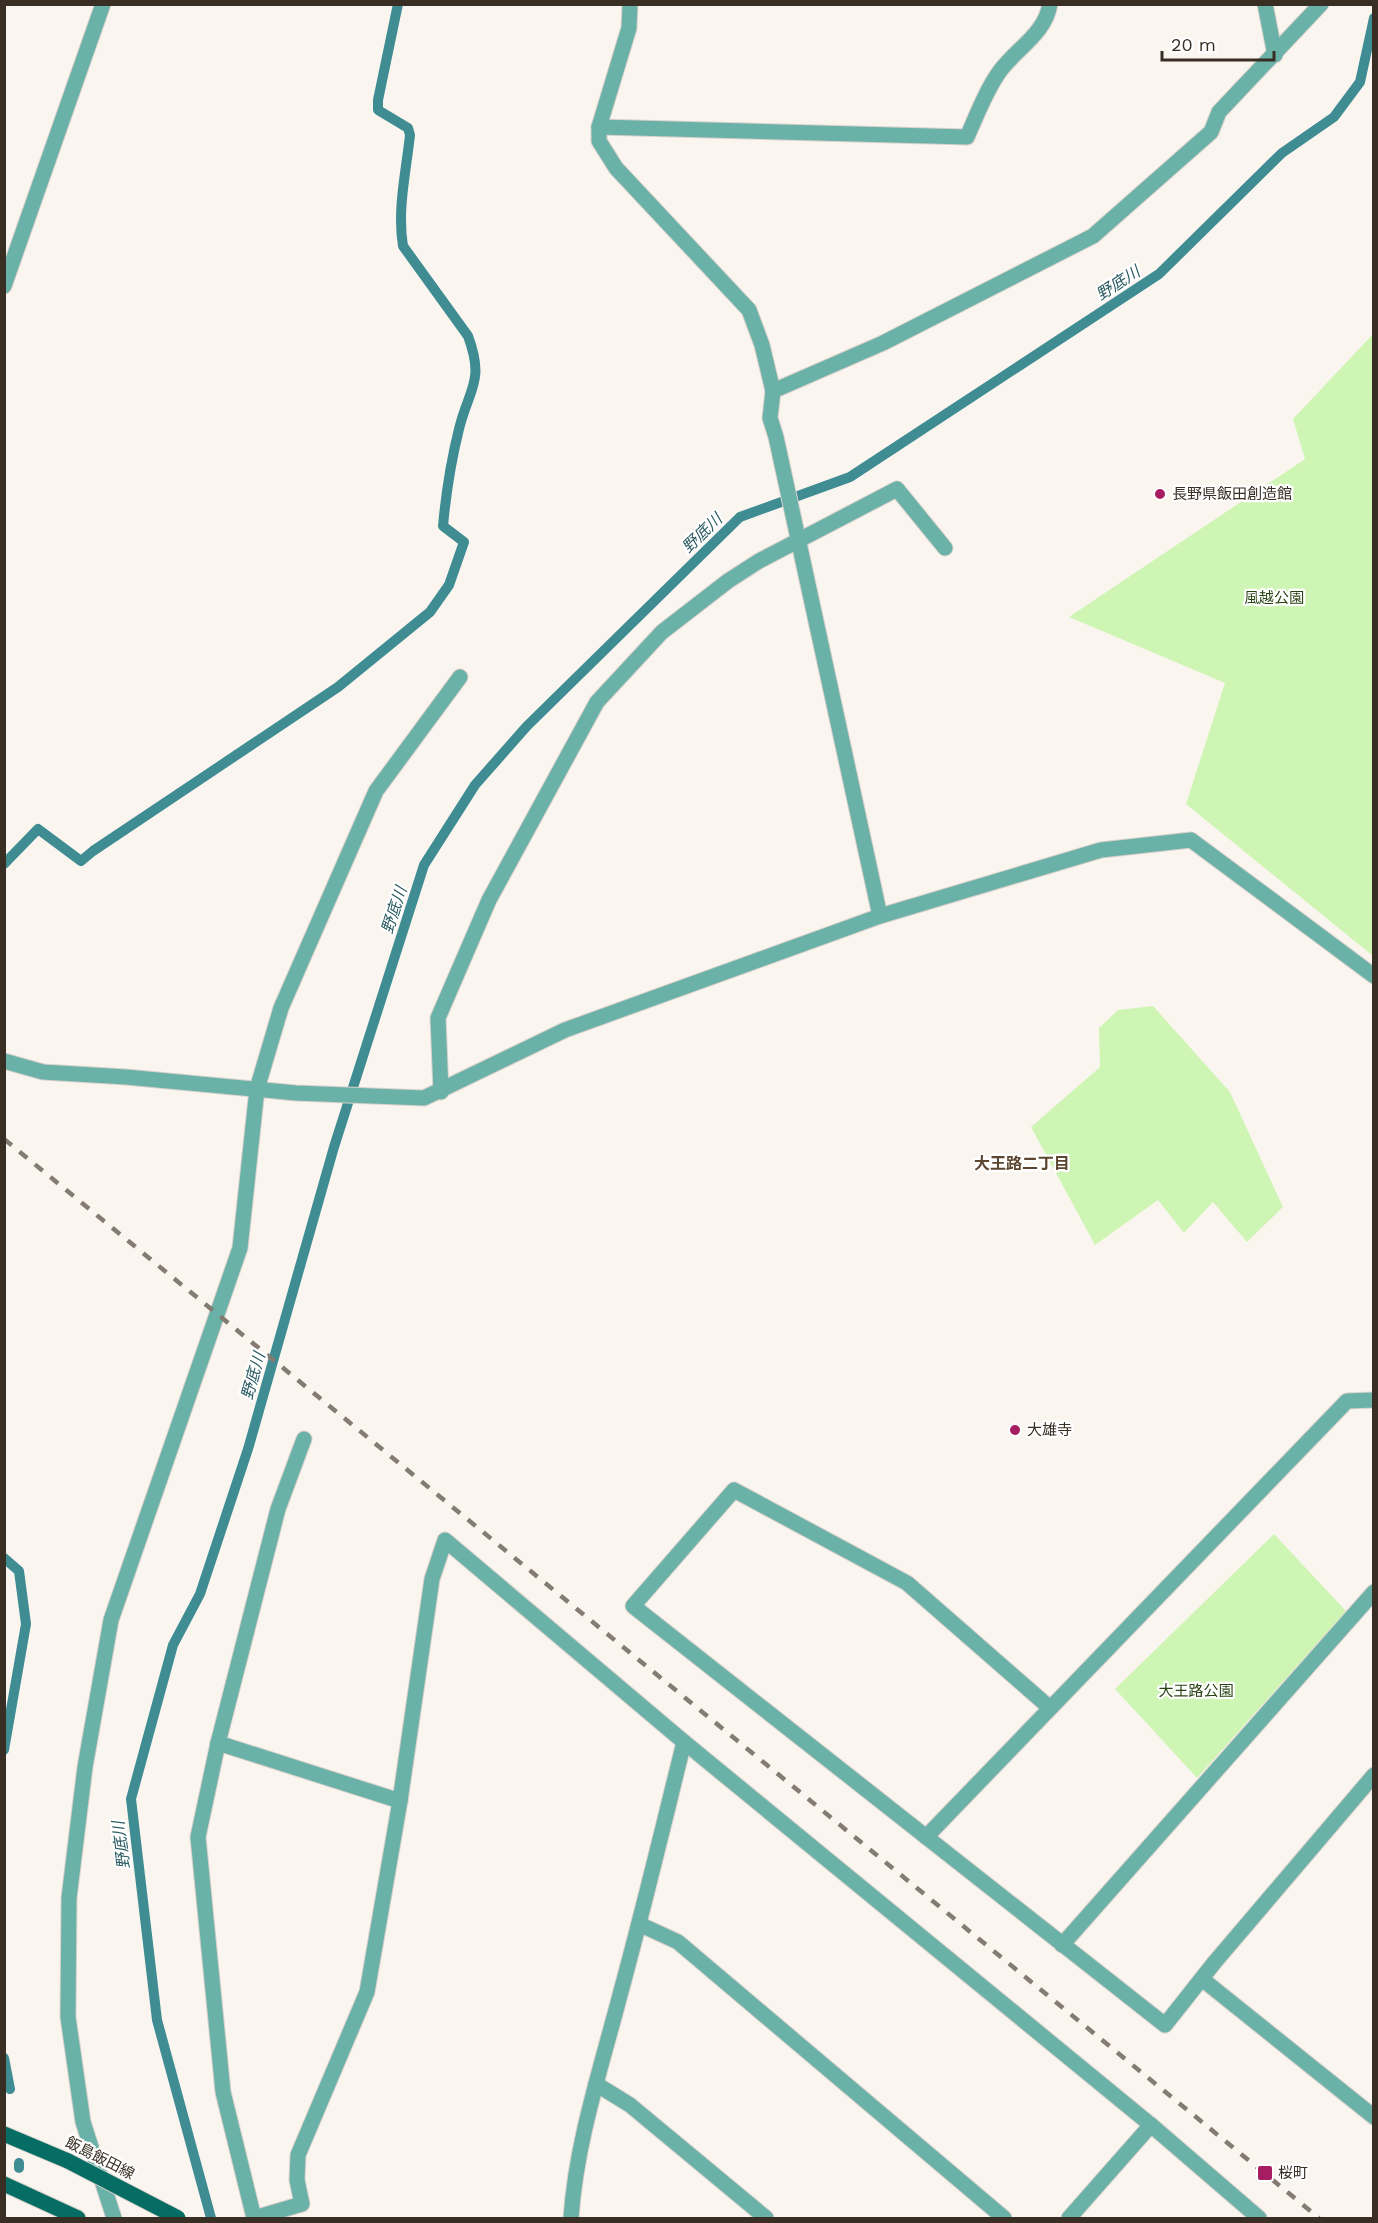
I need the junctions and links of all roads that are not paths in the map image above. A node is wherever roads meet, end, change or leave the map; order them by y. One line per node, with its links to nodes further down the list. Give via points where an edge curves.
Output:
1 (103, 4): 8 (street)
2 (630, 4): 7 (street, via 629,28)
3 (1050, 4): 7 (street, via 1048,16 1029,42 1000,70 967,137)
4 (1265, 4): 6 (street)
5 (1321, 4): 6 (street)
6 (1275, 55): 9 (street, via 1219,112 1211,132 1092,236 883,344)
7 (599, 127): 9 (street, via 599,141 616,168 748,310 762,345)
8 (4, 286)
9 (773, 391): 10 (street, via 770,418)
10 (799, 542): 11 (street, via 897,489); 13 (street); 17 (street, via 728,581 662,632 597,702 489,900 438,1018)
11 (945, 548)
12 (460, 677): 16 (street, via 376,791 280,1008)
13 (880, 916): 14 (street, via 1101,850 1191,840); 17 (street, via 565,1030)
14 (1374, 976)
15 (4, 1061): 16 (street, via 43,1072)
16 (257, 1089): 17 (street, via 396,1098 424,1098); 36 (street, via 240,1248 111,1620 85,1767 69,1899 68,2017 83,2122)
17 (441, 1092)
18 (1374, 1400): 21 (street, via 1347,1401)
19 (304, 1439): 23 (street, via 278,1509)
20 (1374, 1592): 28 (street)
21 (1050, 1708): 26 (street); 26 (street, via 907,1582 734,1490 633,1606)
22 (684, 1742): 25 (street, via 445,1540 432,1579); 27 (street); 32 (street)
23 (218, 1743): 25 (street); 38 (street, via 198,1837 223,2091)
24 (1374, 1775): 29 (street)
25 (400, 1801): 38 (street, via 367,1992 298,2155 297,2180 302,2204)
26 (927, 1837): 28 (street)
27 (639, 1924): 30 (street); 41 (street, via 678,1942)
28 (1062, 1945): 29 (street, via 1165,2025)
29 (1203, 1979): 31 (street)
30 (596, 2084): 39 (street); 40 (street, via 630,2105)
31 (1374, 2117)
32 (1151, 2125): 42 (street); 43 (street)
33 (4, 2134): 37 (main road, 飯島飯田線, bridge, via 68,2161)
34 (4, 2184): 35 (main road)
35 (71, 2215)
36 (114, 2218)
37 (178, 2218)
38 (254, 2218)
39 (570, 2218)
40 (766, 2218)
41 (1004, 2218)
42 (1069, 2218)
43 (1259, 2218)

